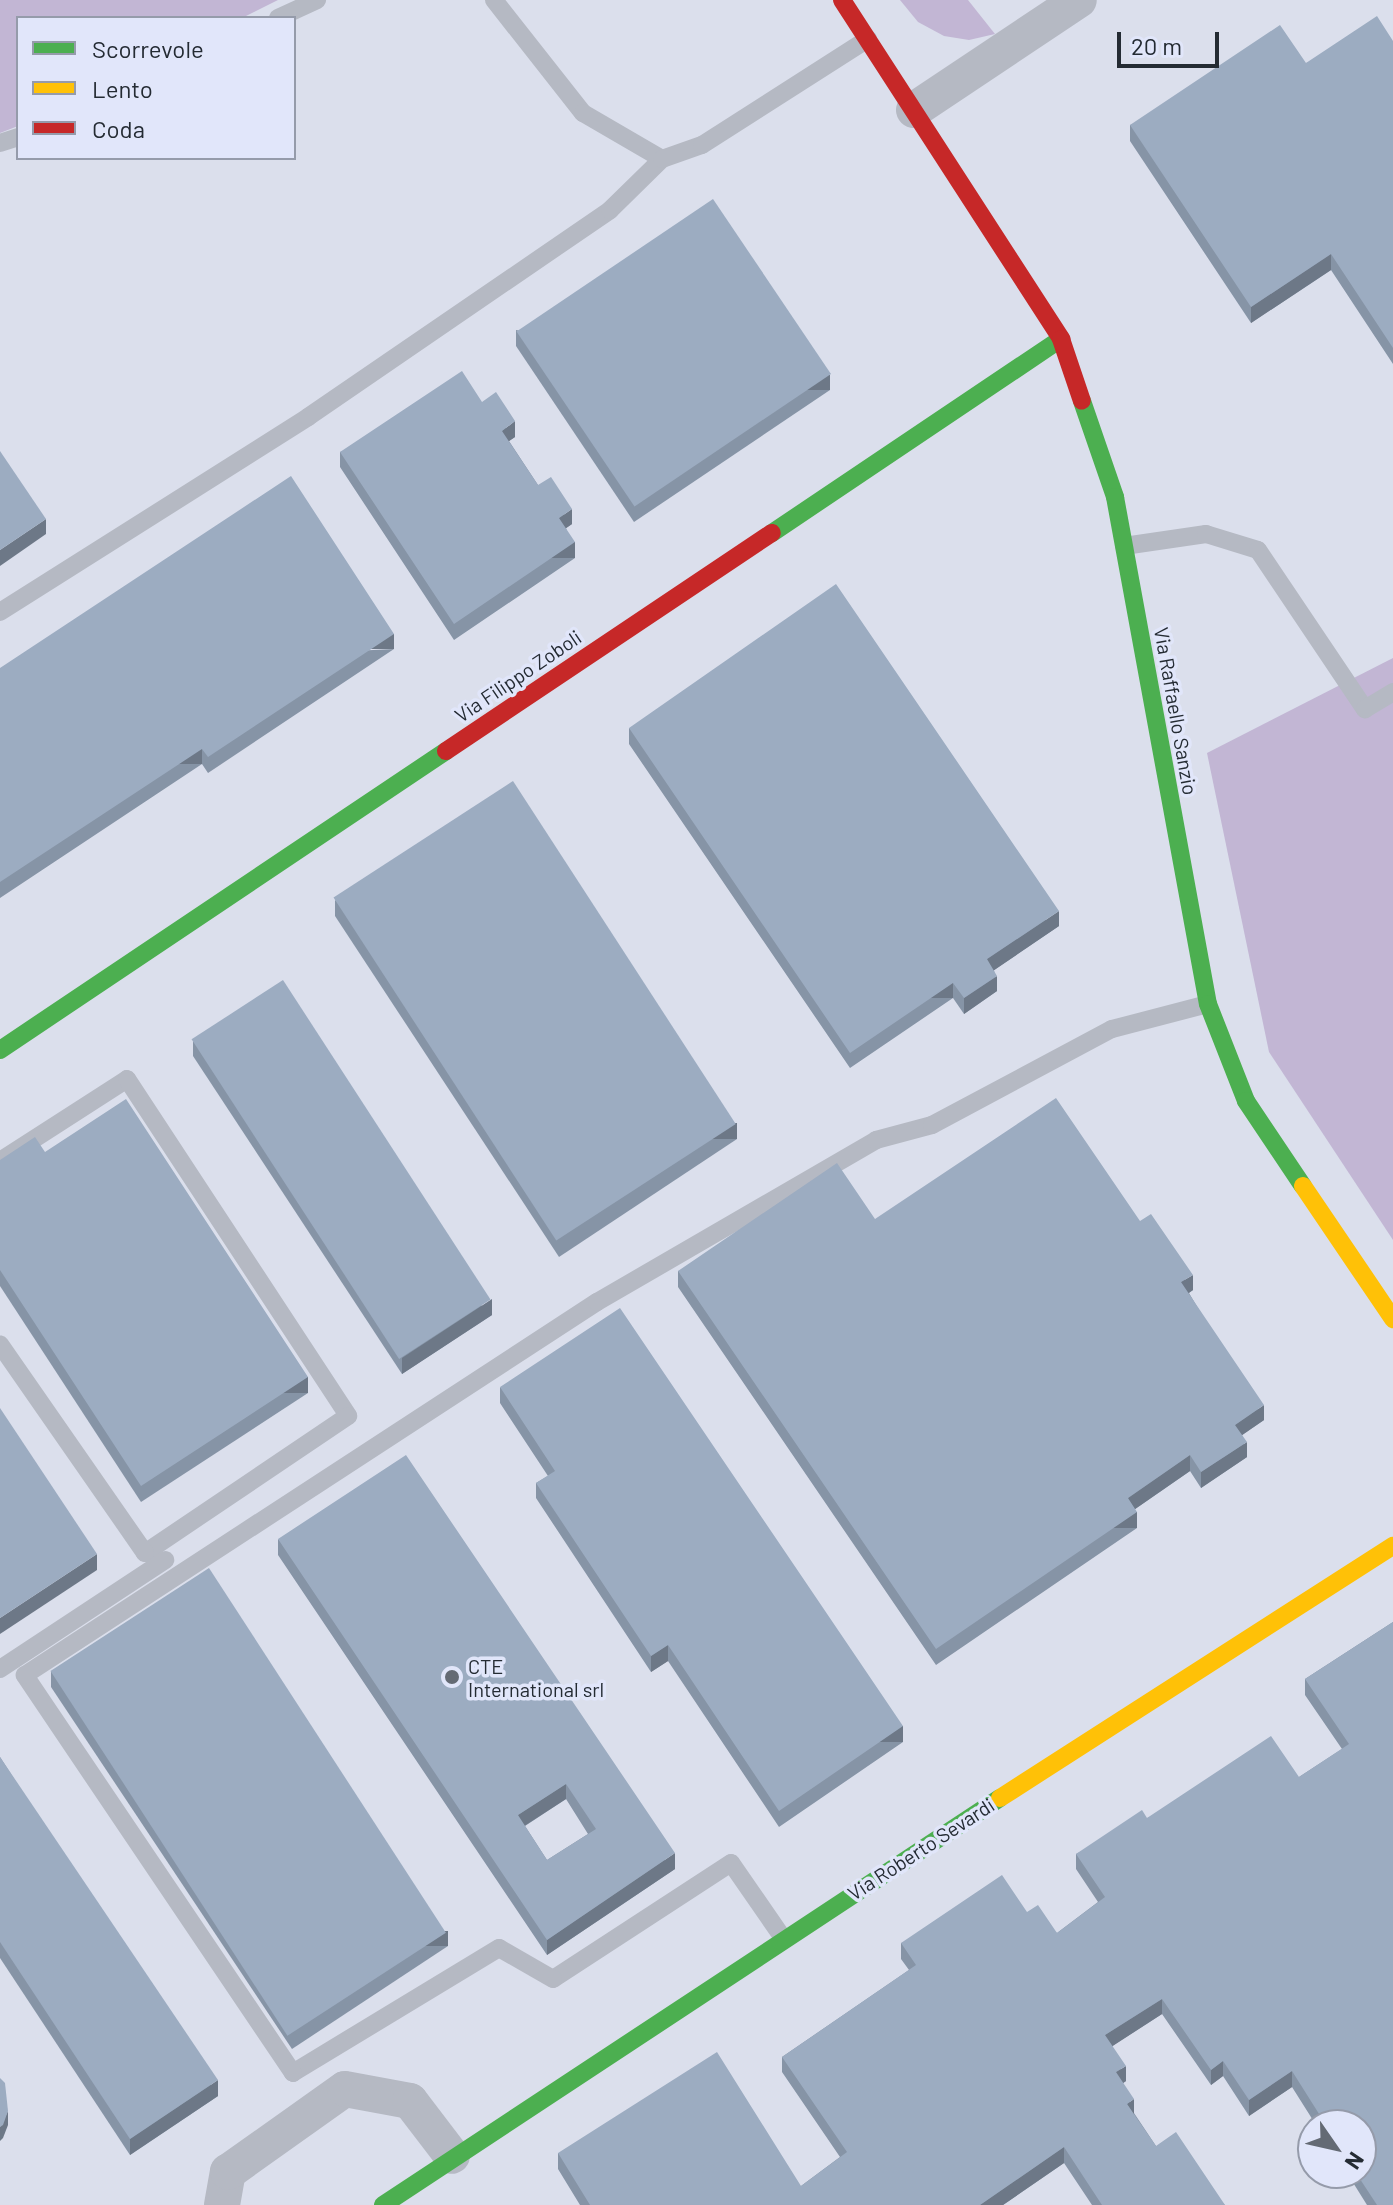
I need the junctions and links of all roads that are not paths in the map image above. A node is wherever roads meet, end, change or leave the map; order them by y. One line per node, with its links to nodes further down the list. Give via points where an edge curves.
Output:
1 (317, 0): 5 (lane)
2 (494, 0): 8 (lane, via 583,113)
3 (842, 0): 6 (street, Via Raffaello Sanzio)
4 (1079, 0): 7 (street)
5 (282, 16)
6 (868, 39): 7 (street, Via Raffaello Sanzio); 8 (lane, via 702,145)
7 (914, 110): 9 (street, Via Raffaello Sanzio)
8 (662, 159): 11 (lane, via 610,210 308,417)
9 (1061, 339): 10 (street, Via Raffaello Sanzio, via 1115,497); 14 (street, Via Filippo Zoboli)
10 (1124, 546): 12 (lane, via 1206,534 1258,550 1365,709); 13 (street, Via Raffaello Sanzio)
11 (0, 612)
12 (1393, 692)
13 (1208, 1004): 16 (street, Via Raffaello Sanzio, via 1246,1101); 20 (lane, via 1112,1029 932,1125 876,1140 597,1302)
14 (0, 1050)
15 (0, 1161): 19 (lane, via 127,1079 348,1416)
16 (1393, 1319)
17 (0, 1344): 19 (lane, via 145,1553)
18 (1393, 1546): 22 (street, Via Roberto Sevardi)
19 (159, 1553): 20 (lane); 21 (lane)
20 (186, 1571): 22 (lane, via 25,1675 293,2073 499,1948 553,1979 731,1863)
21 (0, 1669)
22 (783, 1938): 23 (street, Via Roberto Sevardi)
23 (452, 2156): 24 (street, via 410,2101 345,2089 228,2172); 25 (street, Via Roberto Sevardi)
24 (222, 2205)
25 (383, 2205)

